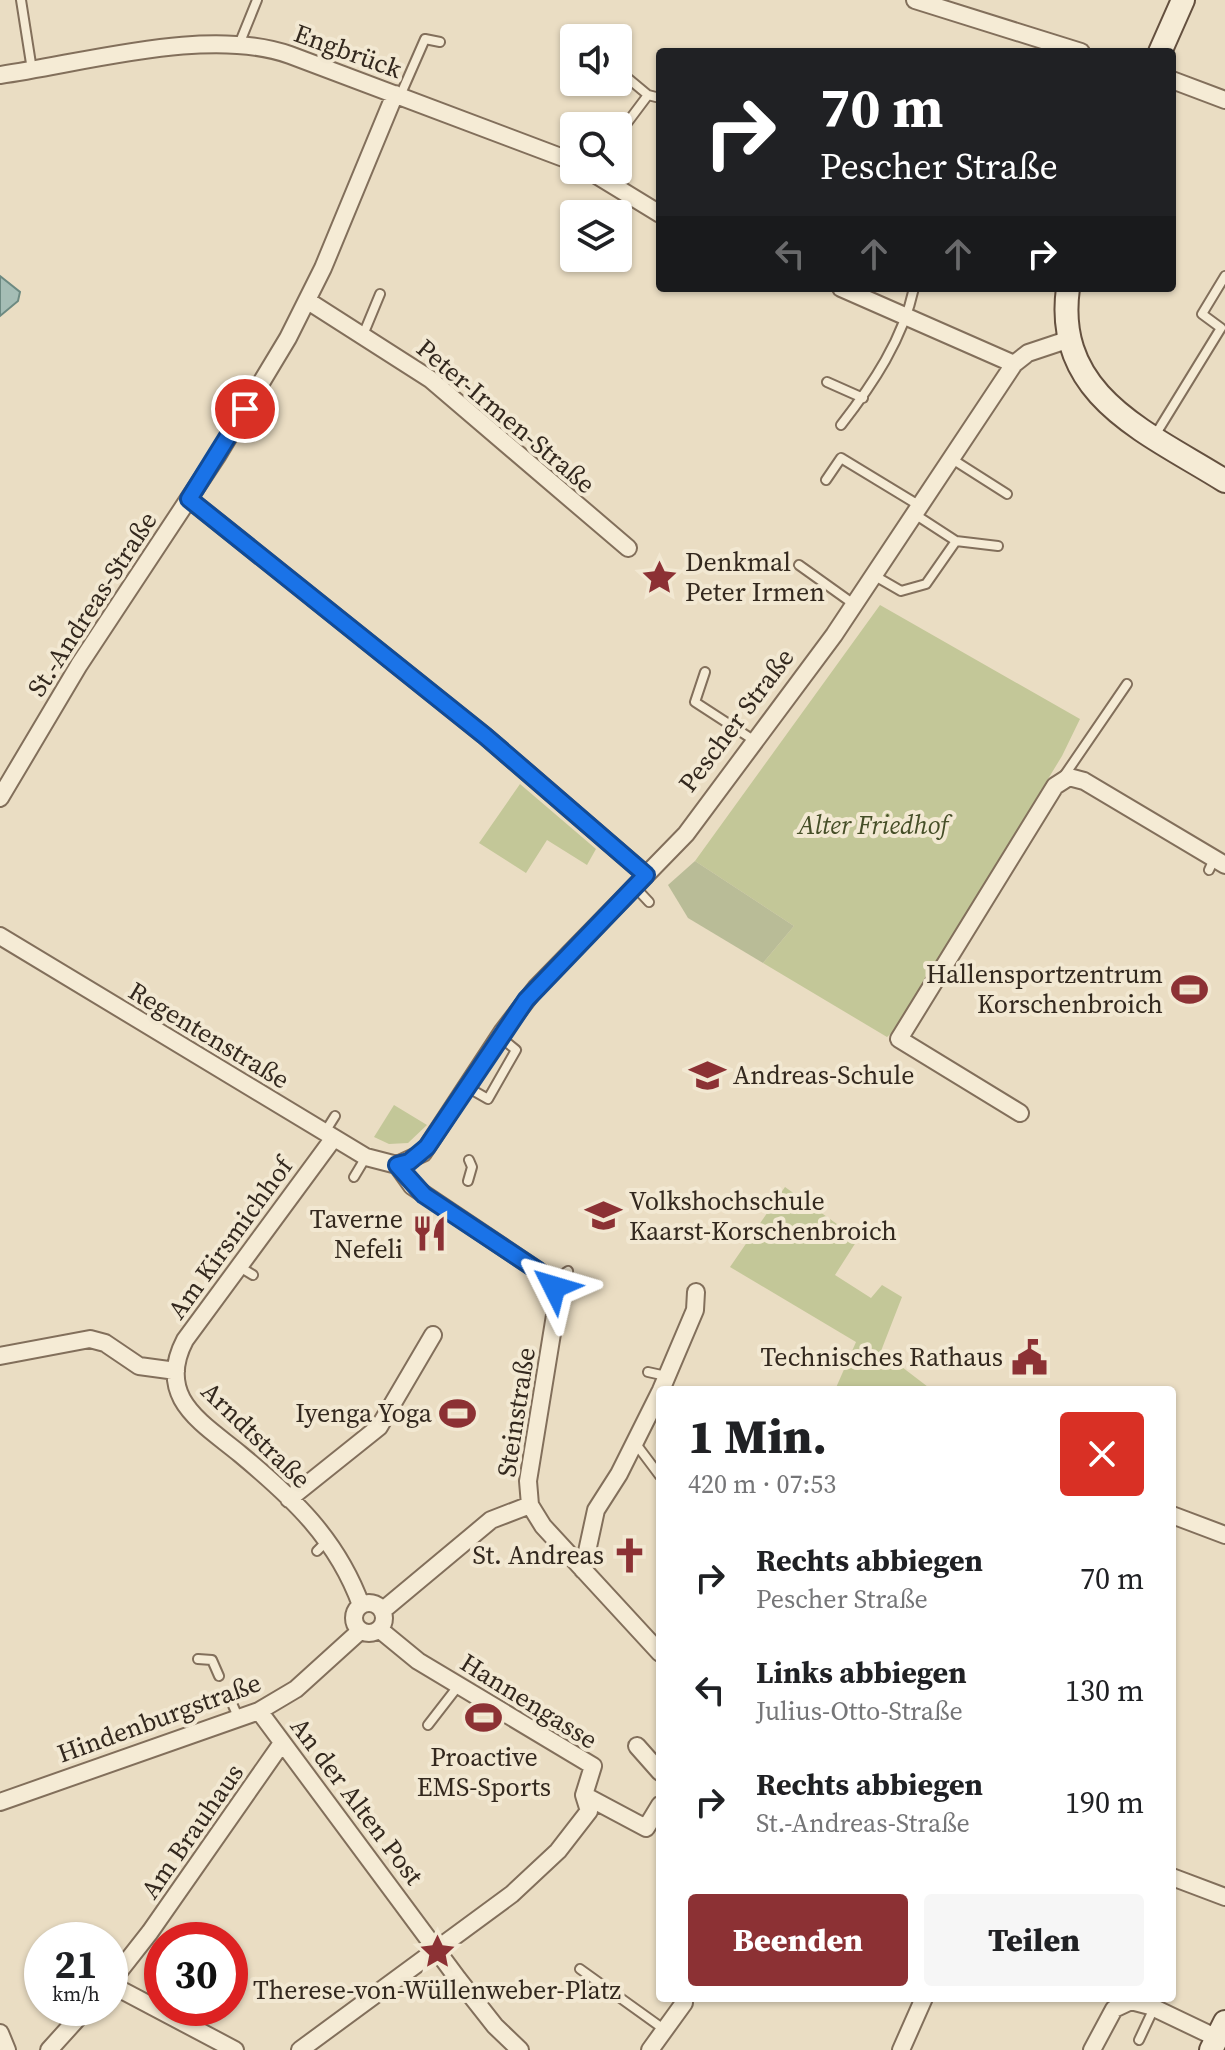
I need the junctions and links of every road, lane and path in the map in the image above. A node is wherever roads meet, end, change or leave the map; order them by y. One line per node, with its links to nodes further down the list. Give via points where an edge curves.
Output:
1 (21, 0): 9 (lane)
2 (257, 0): 5 (lane)
3 (915, 0): 7 (street)
4 (1183, 0): 8 (main road)
5 (240, 42): 9 (street, Engbrück); 13 (street, Engbrück, via 277,50)
6 (440, 42): 13 (lane, via 425,39)
7 (1068, 48)
8 (1162, 48)
9 (32, 70): 10 (street, Engbrück)
10 (0, 75)
11 (632, 82): 14 (lane)
12 (1176, 82): 16 (street)
13 (398, 95): 18 (street, Engbrück); 26 (street, St.-Andreas-Straße)
14 (648, 95): 15 (lane); 17 (lane)
15 (656, 97)
16 (1225, 100)
17 (632, 116)
18 (560, 157)
19 (611, 184): 20 (street)
20 (656, 212)
21 (1225, 276): 34 (lane, via 1202,314 1221,328)
22 (850, 292): 27 (street)
23 (913, 292): 27 (lane)
24 (1068, 292): 29 (main road)
25 (380, 294): 28 (lane)
26 (308, 301): 28 (street, Peter-Irmen-Straße); 39 (street, St.-Andreas-Straße)
27 (908, 317): 30 (street); 32 (lane)
28 (363, 335): 43 (street, Peter-Irmen-Straße, via 450,395)
29 (1070, 339): 30 (street, Pescher Straße, via 1028,353); 34 (main road, via 1104,403)
30 (1014, 364): 35 (street, Pescher Straße)
31 (827, 382): 32 (lane)
32 (863, 398): 33 (lane)
33 (841, 425)
34 (1154, 437): 37 (main road)
35 (952, 459): 38 (lane); 40 (street, Pescher Straße)
36 (826, 480): 40 (lane, via 841,458)
37 (1225, 481)
38 (1007, 494)
39 (189, 499): 51 (street, St.-Andreas-Straße, via 79,665); 53 (street, via 485,736)
40 (918, 511): 41 (lane); 45 (street, Pescher Straße)
41 (956, 541): 42 (lane); 45 (lane, via 926,584 901,591)
42 (998, 546)
43 (628, 548)
44 (799, 565): 46 (lane)
45 (875, 576): 46 (street, Pescher Straße)
46 (855, 605): 49 (street, Pescher Straße)
47 (705, 672): 49 (lane, via 695,702)
48 (1127, 684): 50 (lane)
49 (756, 742): 53 (street, Pescher Straße, via 686,834)
50 (1060, 781): 52 (street, via 1084,781); 58 (street, via 899,1039)
51 (0, 798)
52 (1216, 865)
53 (640, 880): 54 (lane); 56 (street, Pescher Straße, via 536,988)
54 (649, 902)
55 (0, 936): 60 (street, Regentenstraße)
56 (499, 1036): 57 (street, Pescher Straße); 57 (lane, via 516,1050 488,1099)
57 (467, 1087): 63 (street, Pescher Straße, via 423,1153)
58 (1020, 1113)
59 (335, 1116): 60 (lane)
60 (328, 1136): 61 (street, Regentenstraße); 66 (street, Am Kirsmichhof, via 278,1224)
61 (366, 1157): 63 (street, Regentenstraße); 64 (lane)
62 (469, 1160): 65 (lane)
63 (397, 1165): 69 (street, via 412,1186 452,1205)
64 (354, 1177)
65 (468, 1181)
66 (237, 1265): 68 (lane); 73 (street, Am Kirsmichhof, via 185,1340)
67 (568, 1271): 69 (lane)
68 (253, 1275)
69 (552, 1282): 80 (street, Steinstraße, via 556,1309 529,1469)
70 (696, 1292): 75 (street, via 695,1310)
71 (433, 1335): 79 (street, via 379,1427)
72 (0, 1356): 73 (street, Arndtstraße, via 90,1339 139,1366)
73 (176, 1371): 79 (street, Arndtstraße, via 179,1394 189,1409)
74 (648, 1372): 75 (lane)
75 (663, 1386)
76 (656, 1400): 77 (street)
77 (635, 1444): 78 (lane); 83 (street, via 596,1510)
78 (656, 1471)
79 (289, 1499): 84 (street, Arndtstraße, via 323,1546 347,1568)
80 (530, 1505): 83 (street); 85 (street, via 491,1520)
81 (1176, 1517): 82 (street)
82 (1225, 1535)
83 (583, 1570): 88 (street)
84 (361, 1605): 85 (street, via 371,1603); 87 (street, via 353,1621)
85 (382, 1611): 86 (street)
86 (379, 1629): 87 (street, via 370,1634); 91 (street, Hannengasse, via 402,1650)
87 (360, 1631): 93 (street, Hindenburgstraße, via 296,1689)
88 (656, 1649)
89 (198, 1659): 90 (lane, via 212,1660)
90 (219, 1676)
91 (459, 1685): 95 (lane); 99 (street, Hannengasse, via 593,1766)
92 (231, 1701): 94 (lane)
93 (259, 1711): 94 (street, Hindenburgstraße); 96 (street, An der Alten Post)
94 (239, 1720): 100 (street, Hindenburgstraße)
95 (428, 1725)
96 (282, 1743): 104 (street, An der Alten Post); 105 (street, Am Brauhaus)
97 (637, 1746): 98 (street)
98 (656, 1767)
99 (584, 1795): 101 (street, via 646,1828); 104 (street, via 589,1811 558,1851 512,1894)
100 (0, 1802)
101 (656, 1812)
102 (1176, 1879): 103 (street)
103 (1225, 1897)
104 (437, 1950): 121 (street); 122 (street)
105 (128, 1961)
106 (580, 1969): 114 (lane)
107 (128, 1994): 120 (street)
108 (922, 2002): 124 (street)
109 (1130, 2002): 125 (street, via 1111,2014)
110 (1138, 2002): 112 (street)
111 (684, 2003): 114 (street)
112 (1154, 2008): 116 (street); 117 (lane)
113 (71, 2026): 119 (street)
114 (665, 2030): 123 (street)
115 (0, 2033): 118 (street)
116 (1218, 2037)
117 (1139, 2040)
118 (7, 2050)
119 (49, 2050)
120 (235, 2050)
121 (300, 2050)
122 (520, 2050)
123 (650, 2050)
124 (901, 2050)
125 (1092, 2050)

